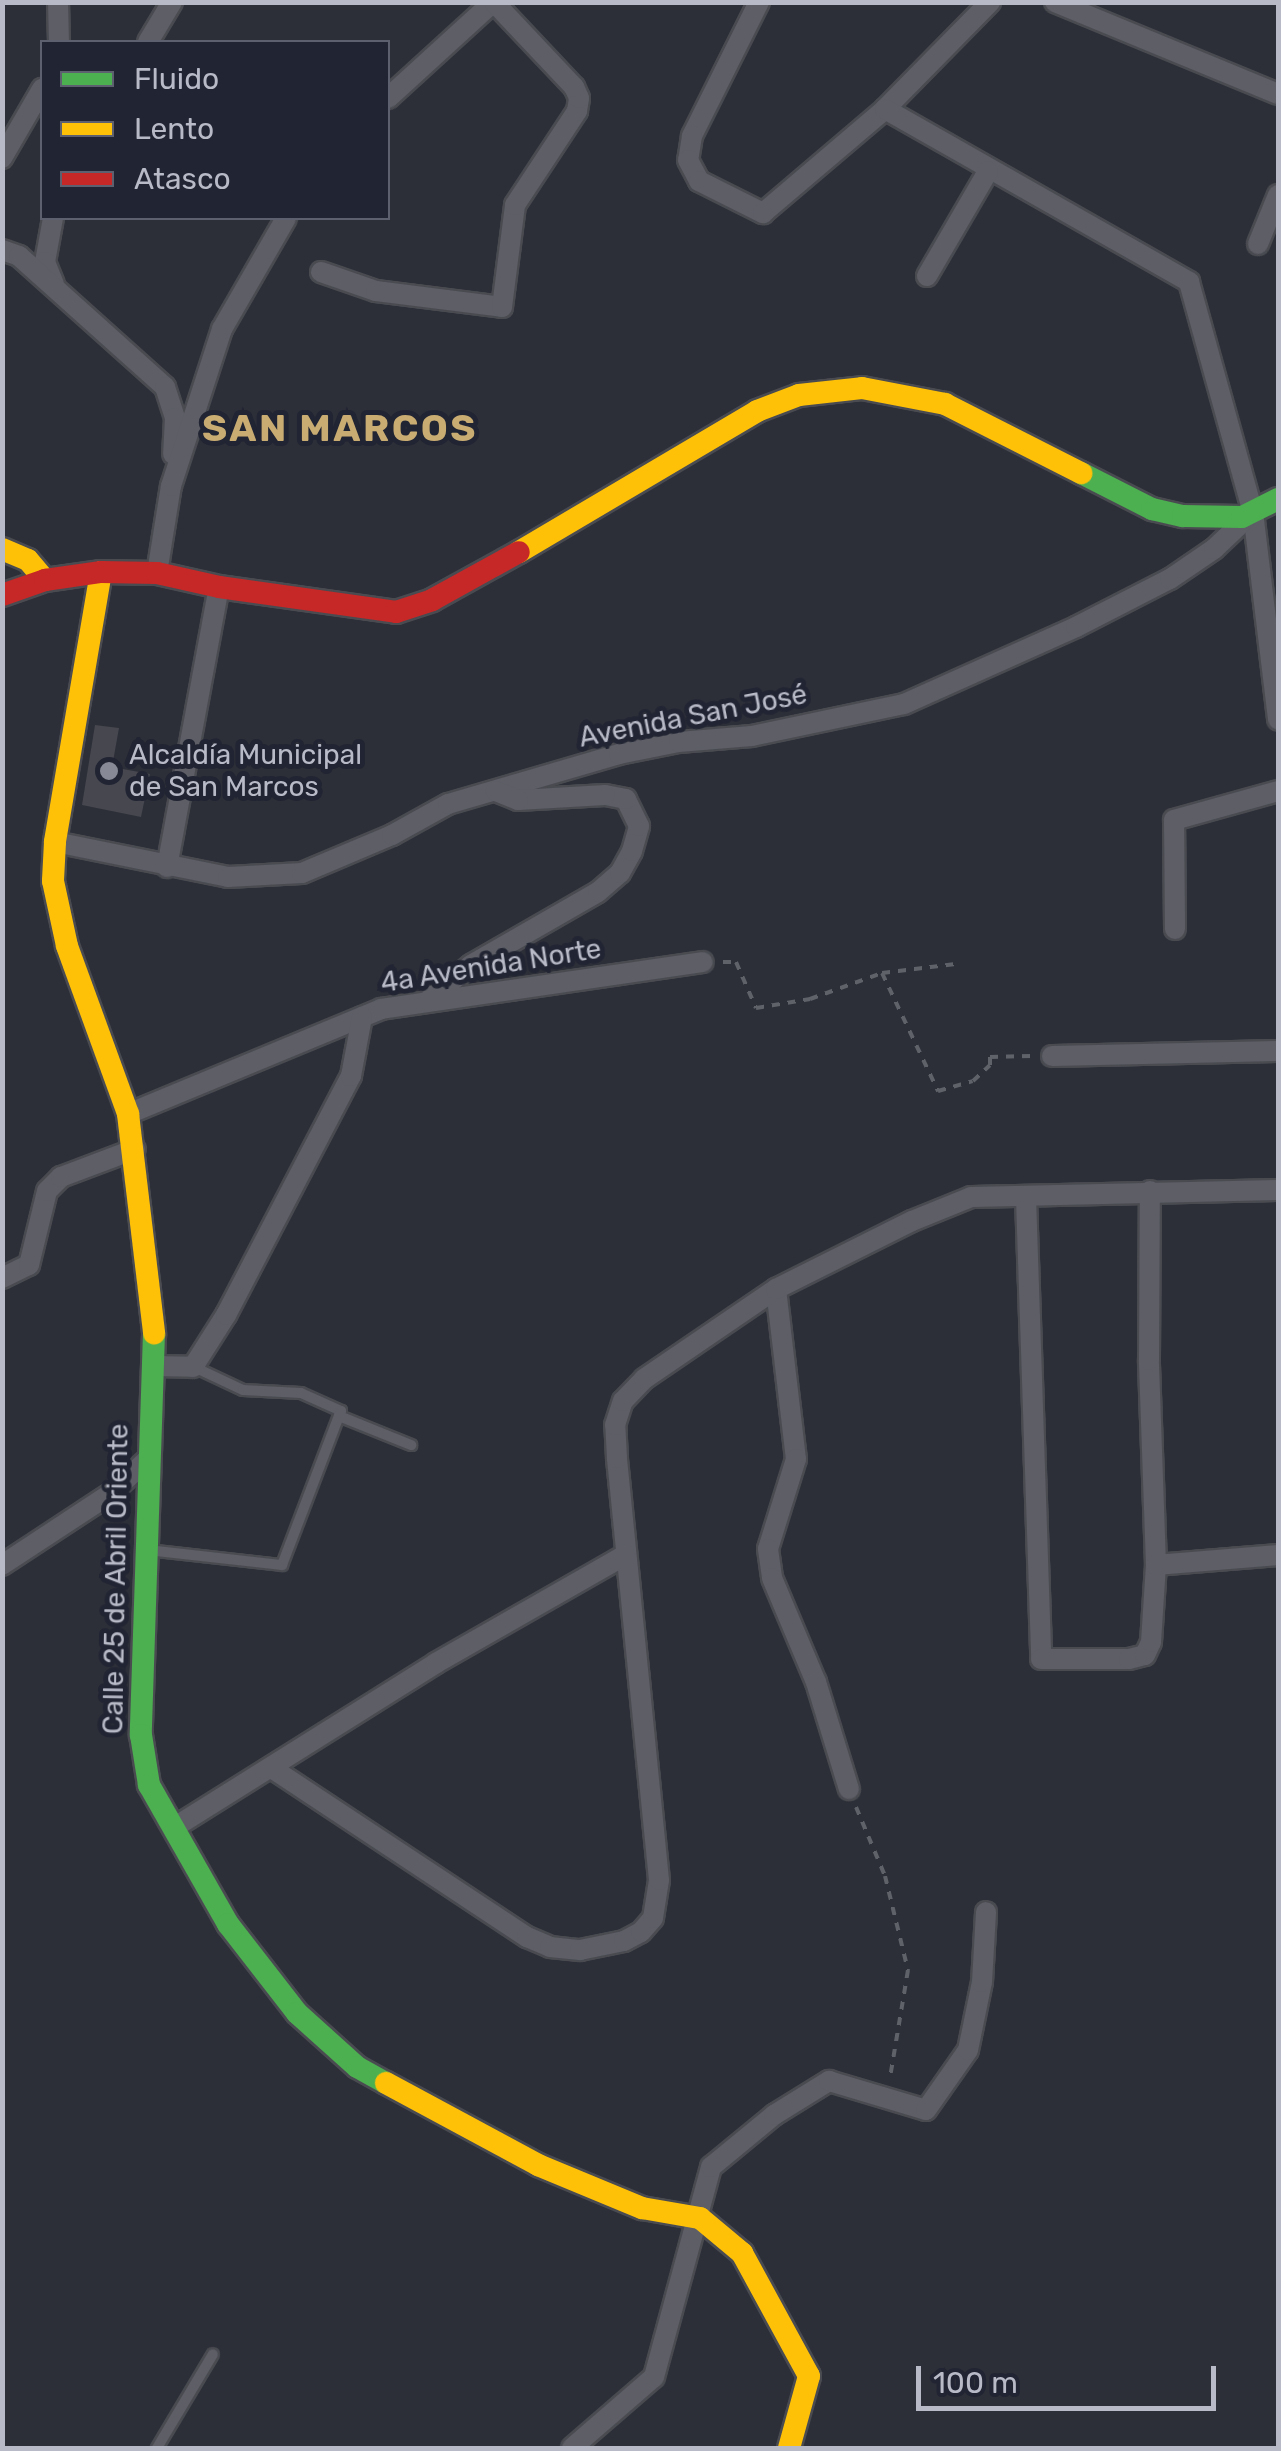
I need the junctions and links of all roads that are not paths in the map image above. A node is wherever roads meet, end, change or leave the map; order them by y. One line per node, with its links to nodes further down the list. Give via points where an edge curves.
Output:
1 (58, 2): 7 (street)
2 (172, 2): 8 (street)
3 (493, 2): 11 (street); 20 (street, via 579,98 515,205 502,307 376,291)
4 (759, 2): 12 (street, via 692,136 688,160 699,181 764,213)
5 (990, 2): 12 (street)
6 (1056, 2): 10 (street)
7 (59, 40)
8 (149, 40)
9 (40, 92): 13 (street)
10 (1278, 94)
11 (390, 96)
12 (885, 109): 14 (street)
13 (2, 158)
14 (988, 171): 21 (street); 25 (street, via 1190,282)
15 (1278, 194): 18 (street)
16 (53, 220): 22 (street, via 45,262)
17 (285, 220): 23 (street, via 222,329)
18 (1258, 244)
19 (2, 250): 22 (street, via 19,256)
20 (321, 272)
21 (927, 276)
22 (58, 295): 23 (street, via 164,387 175,418)
23 (171, 486): 29 (street)
24 (1278, 499): 25 (street)
25 (1253, 512): 26 (street); 31 (street, via 1216,518 1152,508 946,404 862,388 799,395 757,412 432,600 396,612); 33 (street); 35 (street, Avenida San José, via 1170,579 904,704 752,736 619,754)
26 (1278, 519)
27 (2, 550): 30 (street, via 28,560)
28 (100, 572): 29 (street); 30 (street); 36 (street, Calle 25 de Abril Oriente)
29 (157, 573): 31 (street)
30 (45, 580): 32 (street)
31 (218, 588): 37 (street)
32 (2, 595)
33 (1278, 718)
34 (1278, 791): 38 (street, via 1174,820)
35 (496, 792): 37 (street, Avenida San José, via 448,804 302,873 228,876); 40 (street, via 518,800 626,798 639,826 632,851 598,892 471,966)
36 (55, 842): 37 (street, Avenida San José); 44 (street, Calle 25 de Abril Oriente, via 53,881 66,946)
37 (167, 867)
38 (1174, 929)
39 (703, 962): 40 (street, 4a Avenida Norte)
40 (430, 1000): 41 (street, 4a Avenida Norte)
41 (362, 1016): 44 (street, 4a Avenida Norte); 52 (street, via 351,1076 331,1118)
42 (1278, 1051): 43 (street)
43 (1052, 1056)
44 (128, 1114): 45 (street, Calle 25 de Abril Oriente)
45 (135, 1149): 49 (street, via 61,1177 47,1191 29,1264); 51 (street, Calle 25 de Abril Oriente)
46 (1150, 1190): 47 (street); 48 (street); 59 (street)
47 (1278, 1190)
48 (1026, 1198): 50 (street, via 971,1197); 59 (street, via 1041,1660 1145,1655)
49 (2, 1278)
50 (776, 1289): 57 (street, via 644,1379 623,1401 616,1425); 62 (street, via 796,1459 768,1549 772,1578 816,1682)
51 (154, 1366): 52 (street); 55 (street, Calle 25 de Abril Oriente)
52 (193, 1367): 53 (lane, via 243,1390 301,1393 341,1411)
53 (339, 1416): 54 (lane); 56 (lane, via 282,1565)
54 (410, 1445)
55 (146, 1460): 56 (street, Calle 25 de Abril Oriente); 60 (street, via 110,1494)
56 (148, 1550): 63 (street, Calle 25 de Abril Oriente, via 141,1735 149,1785)
57 (625, 1555): 61 (street, via 436,1663); 61 (street, via 658,1880 653,1918 641,1932 580,1950 527,1937)
58 (1278, 1555): 59 (street)
59 (1156, 1565)
60 (2, 1566)
61 (273, 1769): 63 (street)
62 (849, 1789)
63 (176, 1827): 65 (street, Calle 25 de Abril Oriente, via 228,1924 298,2013 358,2067 538,2165 642,2208)
64 (986, 1912): 65 (street, via 982,1982 968,2050 926,2110 829,2082 774,2115 711,2166)
65 (700, 2218): 68 (street, via 654,2377); 69 (street, Calle 25 de Abril Oriente, via 742,2252 809,2376)
66 (212, 2354): 67 (lane)
67 (157, 2448)
68 (572, 2448)
69 (788, 2448)

